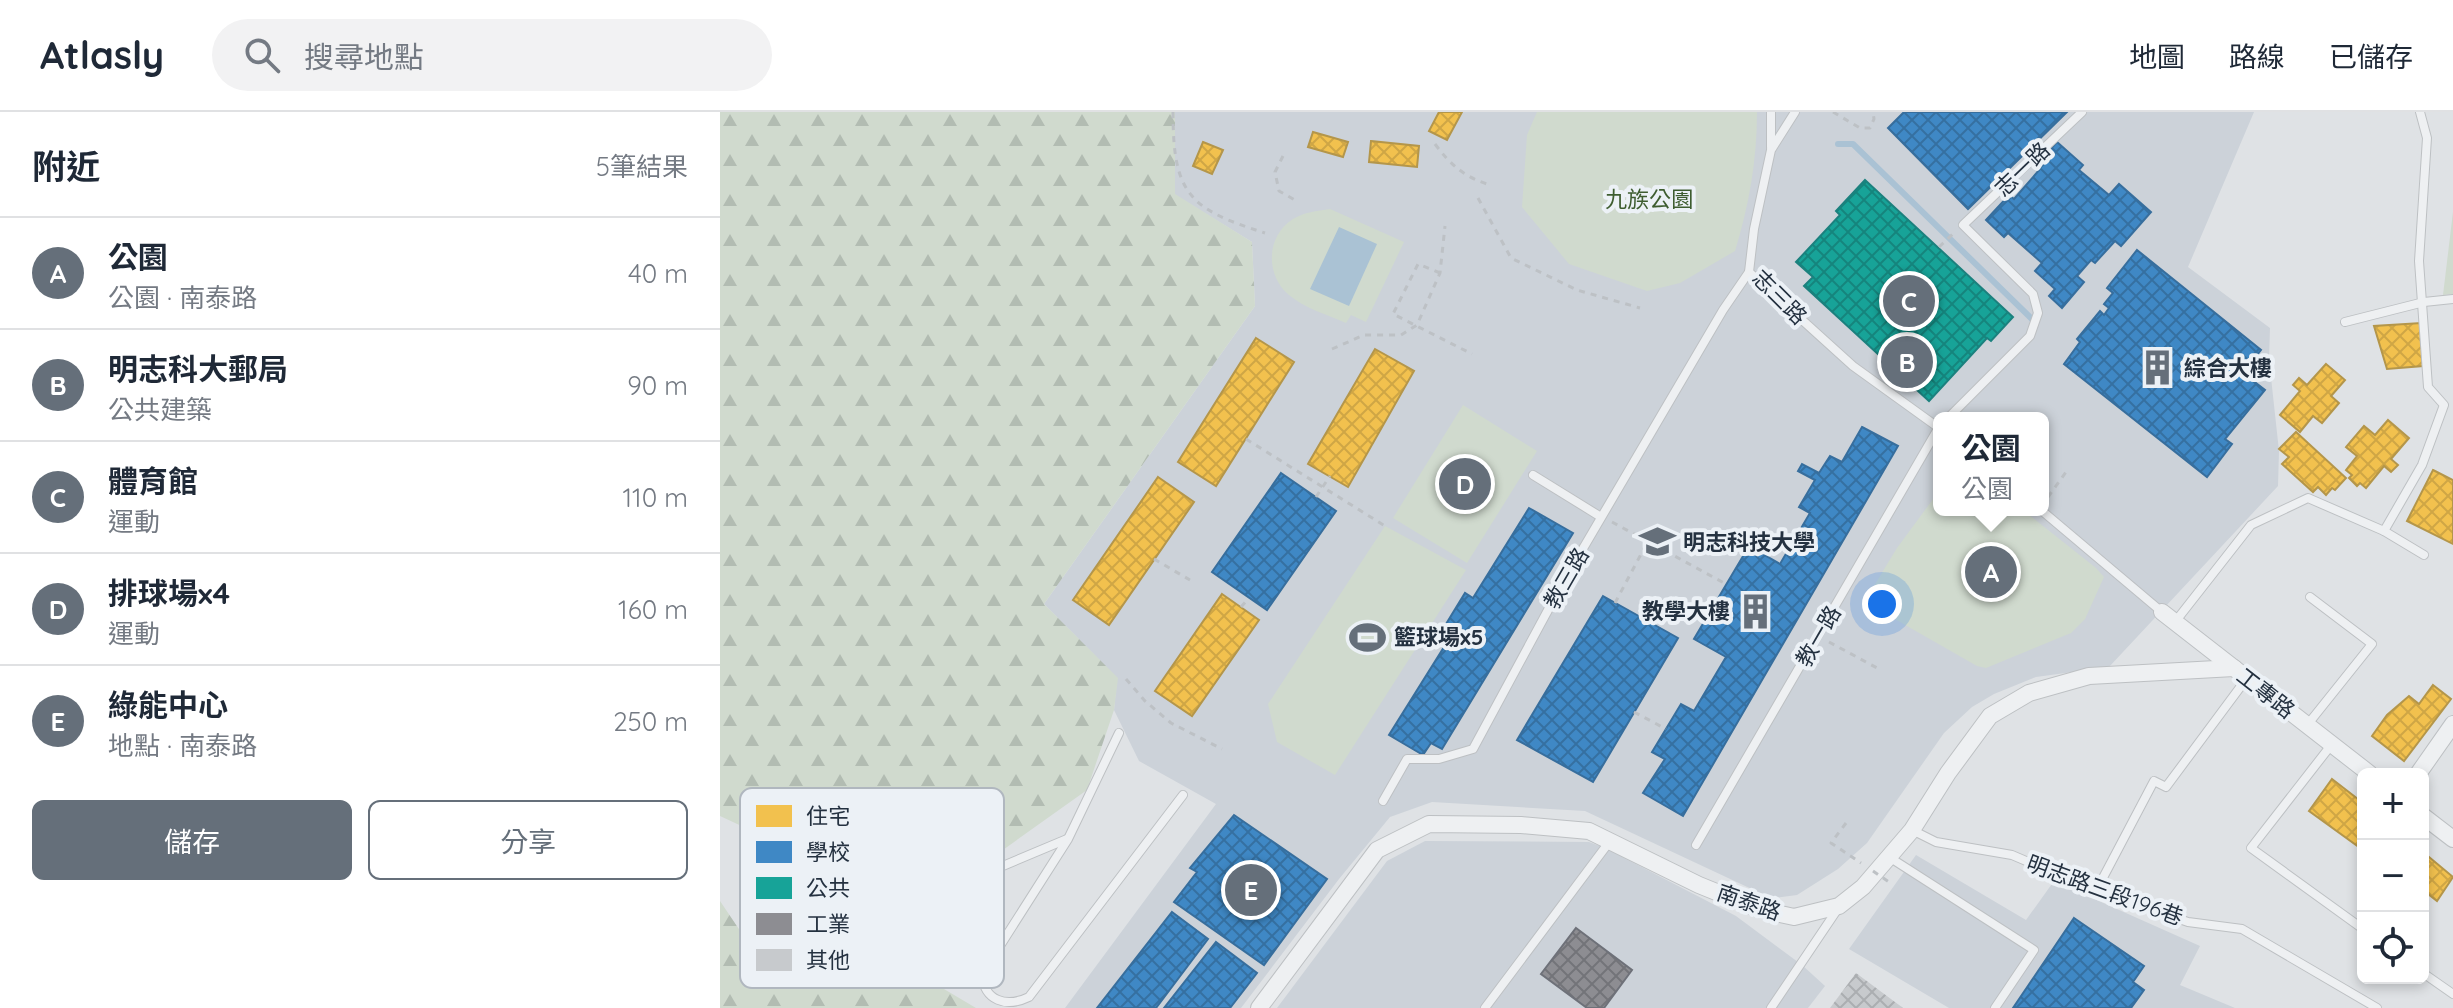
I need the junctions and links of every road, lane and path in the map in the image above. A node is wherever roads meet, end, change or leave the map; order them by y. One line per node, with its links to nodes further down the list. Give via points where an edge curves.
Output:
1 (1173, 112): 18 (path, via 1173,148 1181,182 1198,203 1229,222)
2 (1771, 112): 10 (lane)
3 (1795, 112): 10 (lane, 志三路)
4 (1833, 112): 5 (path, via 1870,128)
5 (1873, 112)
6 (2082, 112): 16 (lane, 志一路)
7 (2420, 112): 23 (lane, via 2427,138 2419,261)
8 (1435, 144): 13 (path, via 1452,167)
9 (2034, 144): 11 (path, bridge)
10 (1771, 150): 20 (lane, 志三路)
11 (2046, 154)
12 (1283, 156): 15 (path, via 1275,172 1279,191)
13 (1487, 184)
14 (1478, 198): 24 (path, via 1511,258 1577,290)
15 (1295, 200)
16 (1963, 225): 19 (path); 29 (lane, via 2033,294 2038,313 2030,336)
17 (1445, 226): 21 (path)
18 (1265, 233)
19 (1939, 247)
20 (1749, 272): 30 (lane, 志三路, via 1853,366); 39 (lane, 教三路)
21 (1440, 273): 26 (path); 26 (path, via 1418,264 1393,314)
22 (2453, 299): 23 (lane)
23 (2424, 302): 25 (lane); 41 (lane, via 2428,387 2444,405 2422,465)
24 (1640, 308)
25 (2345, 322)
26 (1417, 325): 27 (path, via 1401,335 1364,335); 28 (path)
27 (1332, 349)
28 (1472, 354)
29 (1954, 412)
30 (1933, 424)
31 (1933, 438): 52 (lane, 教一路)
32 (1246, 439): 40 (path)
33 (2066, 472): 36 (path)
34 (1533, 475): 39 (lane)
35 (1330, 476): 37 (path, bridge)
36 (2049, 495)
37 (1316, 497)
38 (2048, 516): 51 (lane)
39 (1601, 517): 42 (path); 66 (lane, 教三路, via 1473,749 1439,759 1407,759)
40 (1385, 526)
41 (2384, 531): 43 (lane); 51 (lane, via 2308,498 2251,525)
42 (1648, 541): 46 (path); 49 (path)
43 (2424, 555)
44 (1154, 559): 45 (path)
45 (1190, 580)
46 (1726, 584)
47 (2310, 597): 58 (lane, via 2372,644)
48 (1249, 598): 50 (path)
49 (1615, 603)
50 (1241, 607)
51 (2168, 617): 54 (street, 工專路)
52 (1818, 636): 53 (path); 73 (lane, 教一路)
53 (1879, 669)
54 (2240, 673): 58 (street, 工專路); 69 (street, 南泰路, via 2089,676 2029,693 1990,716); 77 (lane, via 2166,787 2154,781)
55 (1126, 679): 62 (path, via 1171,723)
56 (1634, 712): 59 (path)
57 (2453, 724): 64 (street)
58 (2307, 725): 61 (street, 工專路)
59 (1666, 729)
60 (1119, 733): 70 (lane)
61 (2332, 744): 63 (street, 工專路); 79 (lane, via 2251,848)
62 (1222, 749)
63 (2362, 768)
64 (2422, 768)
65 (1183, 795): 82 (lane, via 1029,997 1006,1007)
66 (1383, 801)
67 (2429, 821): 71 (street)
68 (1846, 823): 76 (path, bridge, via 1831,843)
69 (1912, 830): 74 (street, 南泰路); 77 (lane, 明志路三段196巷, via 1936,842 2012,855)
70 (1068, 839): 75 (lane); 80 (lane)
71 (2453, 839)
72 (1610, 841): 78 (street, 南泰路, via 1758,909 1794,917); 84 (street, 南泰路, via 1589,831 1429,824 1377,850); 85 (lane)
73 (1696, 845)
74 (1888, 857): 78 (street, 南泰路); 87 (lane, via 2034,950)
75 (1004, 866)
76 (1892, 884)
77 (2096, 891): 88 (lane, 明志路三段196巷, via 2188,922 2242,929)
78 (1839, 906): 86 (lane)
79 (2357, 925)
80 (1004, 939)
81 (2429, 977): 83 (lane)
82 (983, 988)
83 (2453, 994)
84 (1259, 1008)
85 (1485, 1008)
86 (1771, 1008)
87 (1995, 1008)
88 (2377, 1008)

